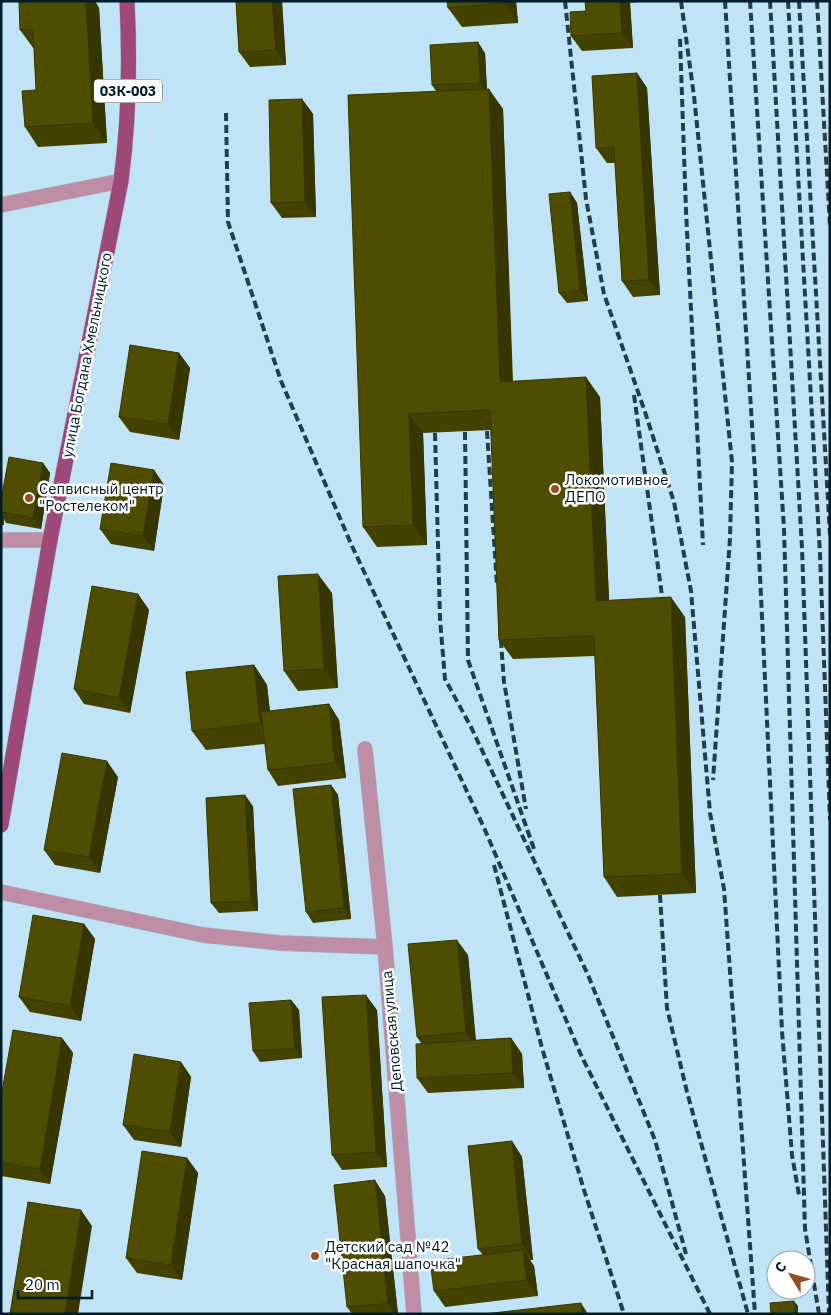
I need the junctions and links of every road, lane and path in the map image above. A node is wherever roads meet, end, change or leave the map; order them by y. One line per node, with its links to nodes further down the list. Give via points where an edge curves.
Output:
1 (127, 1): 2 (main road, улица Богдана Хмельницкого / 03К-003, via 126,141)
2 (121, 181): 3 (street); 5 (main road, улица Богдана Хмельницкого)
3 (1, 205)
4 (1, 540): 5 (street)
5 (50, 540): 7 (main road, улица Богдана Хмельницкого)
6 (365, 749): 9 (street, Деповская улица)
7 (1, 825)
8 (1, 892): 9 (street, via 203,935 280,943)
9 (385, 947): 10 (street, Деповская улица)
10 (414, 1314)

